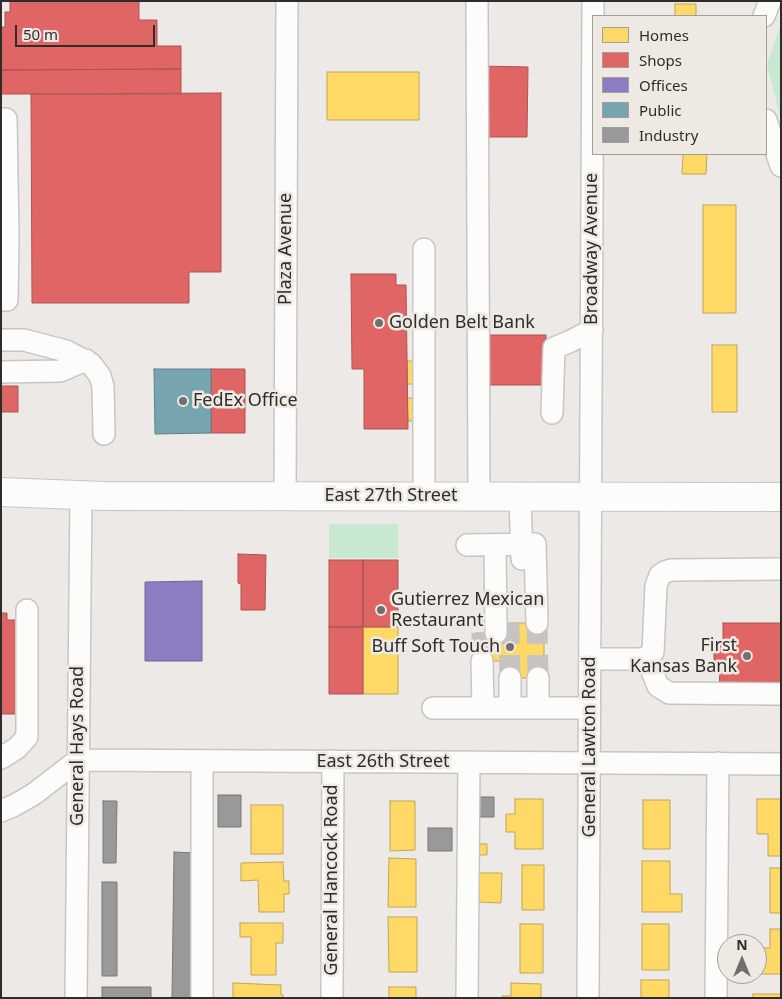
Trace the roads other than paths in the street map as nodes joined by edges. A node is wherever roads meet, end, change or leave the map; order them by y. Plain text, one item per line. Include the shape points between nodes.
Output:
1 (287, 1) edge
2 (477, 1) edge
3 (593, 1) edge
4 (770, 1) edge
5 (593, 15) edge
6 (764, 15) edge
7 (1, 119) edge
8 (767, 123) edge
9 (593, 155) edge
10 (781, 166) edge
11 (424, 249) dead end
12 (1, 300) edge
13 (592, 330) junction
14 (1, 340) edge
15 (1, 351) edge
16 (66, 351) junction
17 (86, 360) junction
18 (1, 361) edge
19 (1, 372) edge
20 (552, 413) dead end
21 (104, 434) dead end
22 (1, 492) edge
23 (81, 494) junction
24 (285, 496) junction
25 (424, 496) junction
26 (479, 497) junction
27 (520, 497) junction
28 (591, 497) junction
29 (781, 497) edge
30 (494, 545) junction
31 (781, 569) edge
32 (28, 610) dead end
33 (590, 659) junction
34 (640, 659) junction
35 (489, 661) tunnel mouth
36 (524, 678) tunnel mouth
37 (781, 694) edge
38 (433, 708) dead end
39 (511, 708) junction
40 (590, 708) junction
41 (1, 758) edge
42 (78, 760) junction
43 (202, 761) junction
44 (333, 761) junction
45 (469, 762) junction
46 (590, 762) junction
47 (718, 764) junction
48 (781, 764) edge
49 (1, 811) edge
50 (76, 998) edge
51 (202, 998) edge
52 (332, 998) edge
53 (467, 998) edge
54 (588, 998) edge
55 (716, 998) edge

1 - 24 street, Plaza Avenue
2 - 26 street
3 - 5 street, Broadway Avenue
4 - 6 street
7 - 12 street via 6,119 8,264 7,300
8 - 10 street
9 - 13 street, Broadway Avenue
11 - 25 street
13 - 20 street via 554,348
13 - 28 street, Broadway Avenue
14 - 16 street via 24,340
15 - 16 street
16 - 17 street
17 - 18 street
17 - 19 street via 60,371
17 - 21 street via 101,380
22 - 23 main road, East 27th Street
23 - 24 main road, East 27th Street
23 - 42 street, General Hays Road
24 - 25 main road, East 27th Street
25 - 26 main road, East 27th Street
26 - 27 main road, East 27th Street
27 - 28 main road, East 27th Street
27 - 30 street
28 - 29 main road, East 27th Street
28 - 33 street, General Lawton Road
30 - 30 street via 509,627
31 - 34 street via 671,570 660,575 656,586 653,652
32 - 41 street via 28,737
33 - 34 street
33 - 40 street, General Lawton Road
34 - 37 street via 649,664 658,686 670,694
35 - 39 street
36 - 39 street
38 - 39 street
39 - 40 street
40 - 46 street, General Lawton Road
42 - 43 street, East 26th Street
42 - 49 street via 34,794
42 - 50 street, General Hays Road
43 - 44 street, East 26th Street
43 - 51 street
44 - 45 street, East 26th Street
44 - 52 street, General Hancock Road
45 - 46 street, East 26th Street
45 - 53 street
46 - 47 street, East 26th Street
46 - 54 street, General Lawton Road
47 - 48 street, East 26th Street
47 - 55 street

